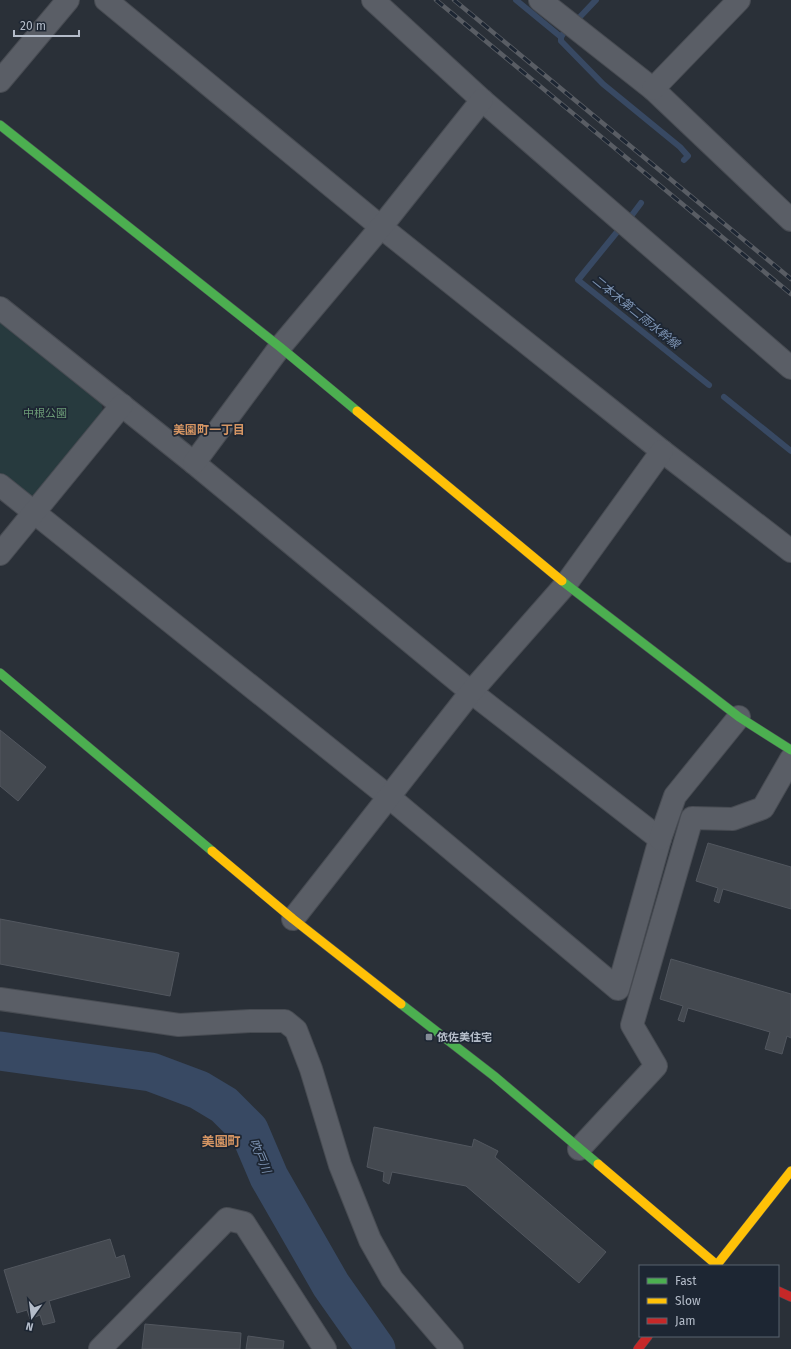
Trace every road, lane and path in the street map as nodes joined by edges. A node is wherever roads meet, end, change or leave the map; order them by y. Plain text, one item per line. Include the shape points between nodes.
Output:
1 (68, 0) edge
2 (106, 0) edge
3 (373, 0) edge
4 (540, 0) edge
5 (739, 0) edge
6 (0, 82) edge
7 (653, 89) junction
8 (482, 100) junction
9 (0, 125) edge
10 (791, 220) edge
11 (381, 227) junction
12 (0, 308) edge
13 (280, 347) junction
14 (791, 368) edge
15 (122, 405) junction
16 (662, 451) junction
17 (194, 463) junction
18 (0, 485) edge
19 (34, 513) junction
20 (791, 551) edge
21 (0, 554) edge
22 (566, 584) junction
23 (0, 673) edge
24 (471, 692) junction
25 (739, 717) junction
26 (791, 750) edge
27 (791, 759) edge
28 (389, 797) junction
29 (660, 839) junction
30 (293, 919) junction
31 (0, 999) edge
32 (579, 1149) junction
33 (791, 1171) edge
34 (716, 1265) edge
35 (718, 1265) edge
36 (779, 1291) edge
37 (791, 1297) edge
38 (647, 1337) edge
39 (100, 1349) edge
40 (325, 1349) edge
41 (452, 1349) edge
42 (638, 1349) edge

1 - 6 street
2 - 11 street
3 - 8 street
4 - 7 street
5 - 7 street
7 - 10 street
8 - 11 street
8 - 14 street
9 - 13 street
11 - 13 street
11 - 16 street
12 - 15 street
13 - 17 street
13 - 22 street
15 - 17 street
15 - 19 street
16 - 20 street
16 - 22 street
17 - 24 street
18 - 19 street
19 - 21 street
19 - 28 street
22 - 24 street
22 - 25 street
23 - 30 street
24 - 28 street
24 - 29 street
25 - 26 street
25 - 29 street via 675,796
27 - 32 street via 763,808 733,818 692,818 632,1025 656,1066
28 - 29 street via 618,990
28 - 30 street
30 - 32 street via 494,1076
31 - 41 street via 179,1025 285,1021 296,1030 311,1069 340,1165 370,1240 392,1278
32 - 34 street
33 - 35 street
36 - 37 street
38 - 42 street
39 - 40 street via 227,1219 244,1224

